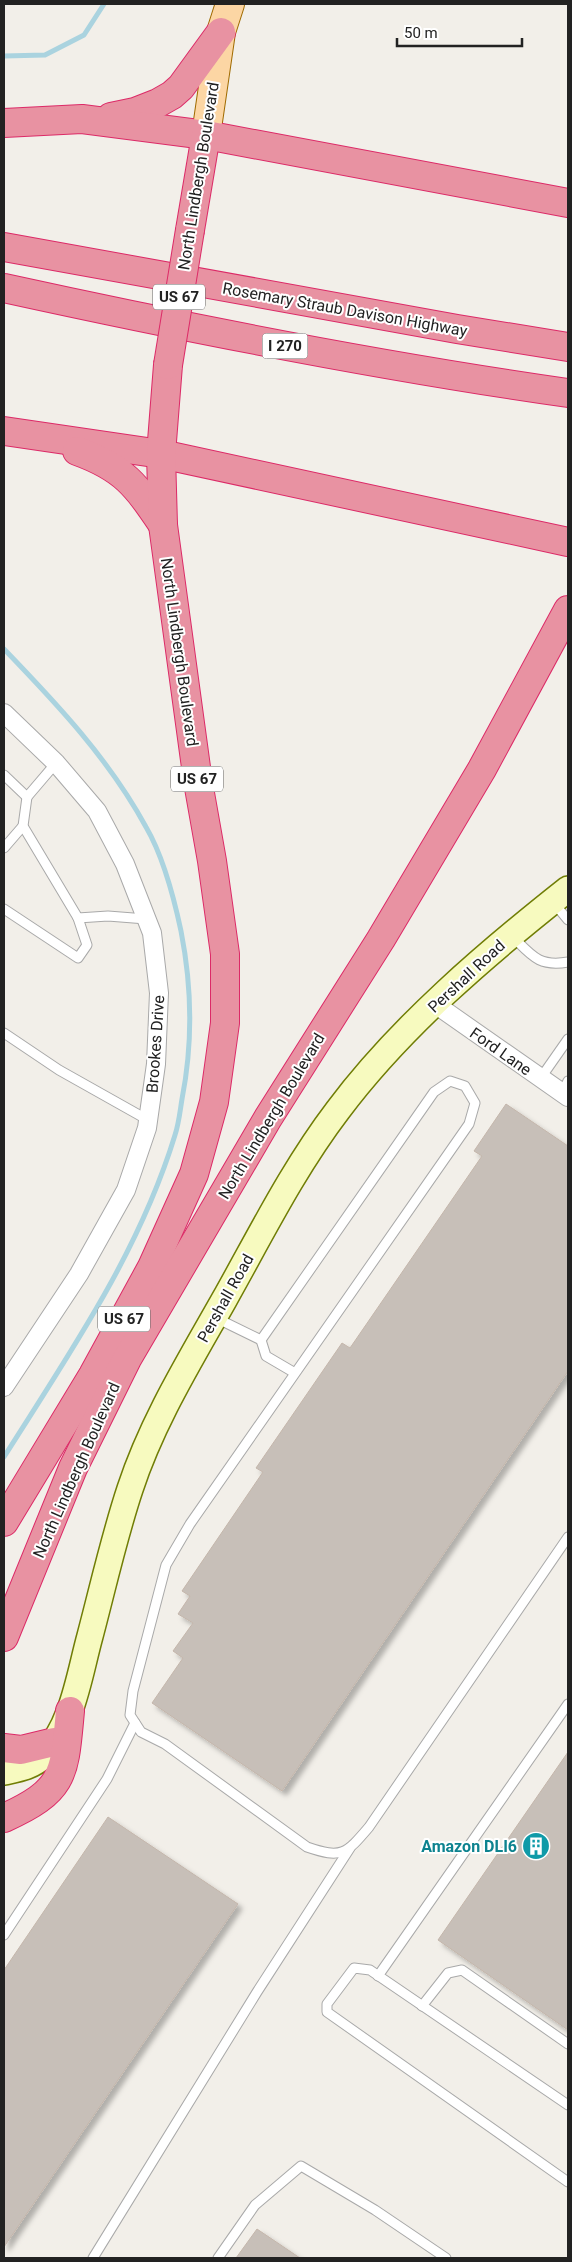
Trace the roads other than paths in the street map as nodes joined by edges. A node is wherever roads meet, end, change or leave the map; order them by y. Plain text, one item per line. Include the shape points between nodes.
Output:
1 (230, 4) edge
2 (221, 32) junction
3 (95, 121) junction
4 (4, 123) edge
5 (140, 126) junction
6 (206, 135) junction
7 (568, 203) edge
8 (4, 247) edge
9 (4, 288) edge
10 (568, 347) edge
11 (568, 393) edge
12 (16, 432) edge
13 (161, 454) junction
14 (163, 525) junction
15 (568, 542) edge
16 (568, 610) edge
17 (4, 713) edge
18 (56, 763) junction
19 (4, 775) edge
20 (27, 797) junction
21 (23, 826) junction
22 (4, 848) edge
23 (560, 895) edge
24 (4, 909) edge
25 (78, 918) junction
26 (146, 919) junction
27 (568, 920) edge
28 (511, 935) junction
29 (568, 962) edge
30 (435, 1004) junction
31 (4, 1033) edge
32 (566, 1045) edge
33 (540, 1079) junction
34 (566, 1090) edge
35 (148, 1120) junction
36 (214, 1318) junction
37 (261, 1340) junction
38 (295, 1373) junction
39 (4, 1387) edge
40 (4, 1522) edge
41 (568, 1538) edge
42 (4, 1637) edge
43 (568, 1704) edge
44 (70, 1711) junction
45 (135, 1723) junction
46 (54, 1742) junction
47 (4, 1748) edge
48 (4, 1772) edge
49 (4, 1818) edge
50 (350, 1848) junction
51 (4, 1935) edge
52 (378, 1976) junction
53 (422, 2006) junction
54 (568, 2044) edge
55 (568, 2106) edge
56 (568, 2182) edge
57 (93, 2258) edge
58 (218, 2258) edge
59 (446, 2258) edge

1 - 2 main road, North Lindbergh Boulevard / US 67
2 - 3 highway via 172,95 135,112
2 - 5 highway via 192,94 182,108 166,118
2 - 6 main road, North Lindbergh Boulevard / US 67
3 - 4 highway
3 - 5 highway
5 - 6 highway
6 - 7 highway
6 - 13 highway, North Lindbergh Boulevard / US 67, bridge via 168,365
8 - 10 highway, Rosemary Straub Davison Highway
9 - 11 highway, I 270 via 261,342
12 - 13 highway
12 - 14 highway via 98,458 118,470 141,493
13 - 14 highway, North Lindbergh Boulevard / US 67
13 - 15 highway
14 - 40 highway, North Lindbergh Boulevard / US 67 via 225,954 225,1023 214,1102 194,1174 152,1267 93,1375
16 - 42 highway, North Lindbergh Boulevard / US 67 via 482,769 381,939 268,1118 127,1360 73,1468
17 - 18 street, Brookes Drive
18 - 20 lane
18 - 26 street, Brookes Drive via 97,811 125,864
19 - 20 lane
20 - 21 lane
21 - 22 lane
21 - 25 lane
23 - 27 lane
23 - 28 street, Pershall Road
24 - 25 lane via 78,958 87,945
25 - 26 lane
26 - 35 street, Brookes Drive via 152,933 159,993 156,1064
28 - 29 lane via 536,960
28 - 30 street, Pershall Road
30 - 33 street, Ford Lane
30 - 36 street, Pershall Road via 363,1077 336,1112 278,1201
31 - 35 lane via 59,1070
32 - 33 lane
33 - 34 street, Ford Lane
35 - 39 street, Brookes Drive via 126,1190 79,1274
36 - 37 lane
36 - 44 street, Pershall Road via 165,1405 144,1450 115,1541
37 - 38 lane via 266,1356
37 - 38 lane via 434,1092 450,1081 465,1086 475,1103 469,1124
38 - 45 lane via 166,1564 133,1691 130,1715
41 - 50 lane via 369,1827
43 - 52 lane
44 - 46 street, Pershall Road
44 - 49 highway via 64,1765 55,1785 39,1800
45 - 50 lane via 141,1732 165,1744 307,1846 329,1854
45 - 51 lane via 107,1779
46 - 47 highway via 21,1750
46 - 48 street, Pershall Road via 42,1757 27,1767
50 - 57 lane
52 - 53 lane
52 - 56 lane via 370,1970 354,1968 326,2004 327,2012
53 - 54 lane via 448,1973 462,1970
53 - 55 lane
58 - 59 lane via 255,2205 301,2166

